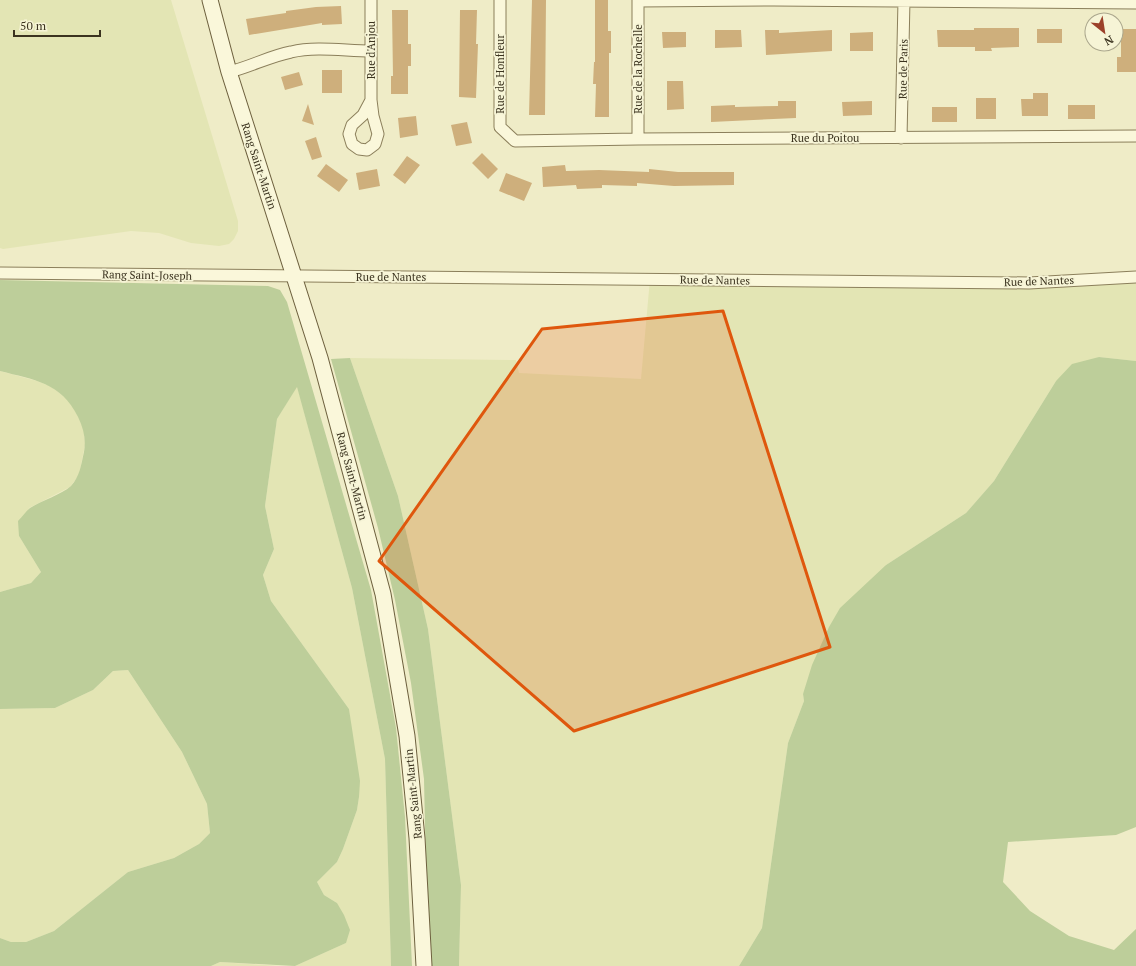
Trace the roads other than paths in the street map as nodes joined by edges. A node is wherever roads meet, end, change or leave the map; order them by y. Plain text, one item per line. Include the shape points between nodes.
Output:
1 (210, 0) edge
2 (371, 0) edge
3 (500, 0) edge
4 (774, 0) edge
5 (638, 1) edge
6 (904, 1) edge
7 (1023, 1) edge
8 (1136, 3) edge
9 (371, 51) junction
10 (229, 72) junction
11 (371, 100) dead end
12 (1136, 136) edge
13 (901, 138) junction
14 (638, 139) junction
15 (515, 141) joint
16 (0, 273) edge
17 (295, 276) junction
18 (1136, 277) edge
19 (424, 966) edge

1 - 10 street, Rang Saint-Martin
2 - 9 street, Rue d'Anjou
3 - 15 street, Rue de Honfleur via 500,127
4 - 5 street
4 - 6 street
5 - 14 street, Rue de la Rochelle
6 - 7 street
6 - 13 street, Rue de Paris
7 - 8 street
9 - 10 street via 291,52
9 - 11 street, Rue d'Anjou
10 - 17 street, Rang Saint-Martin
12 - 13 street, Rue du Poitou
13 - 14 street, Rue du Poitou
14 - 15 street, Rue du Poitou
16 - 17 street, Rang Saint-Joseph
17 - 18 street, Rue de Nantes via 1029,283
17 - 19 street, Rang Saint-Martin via 320,358 383,594 407,736 418,838

